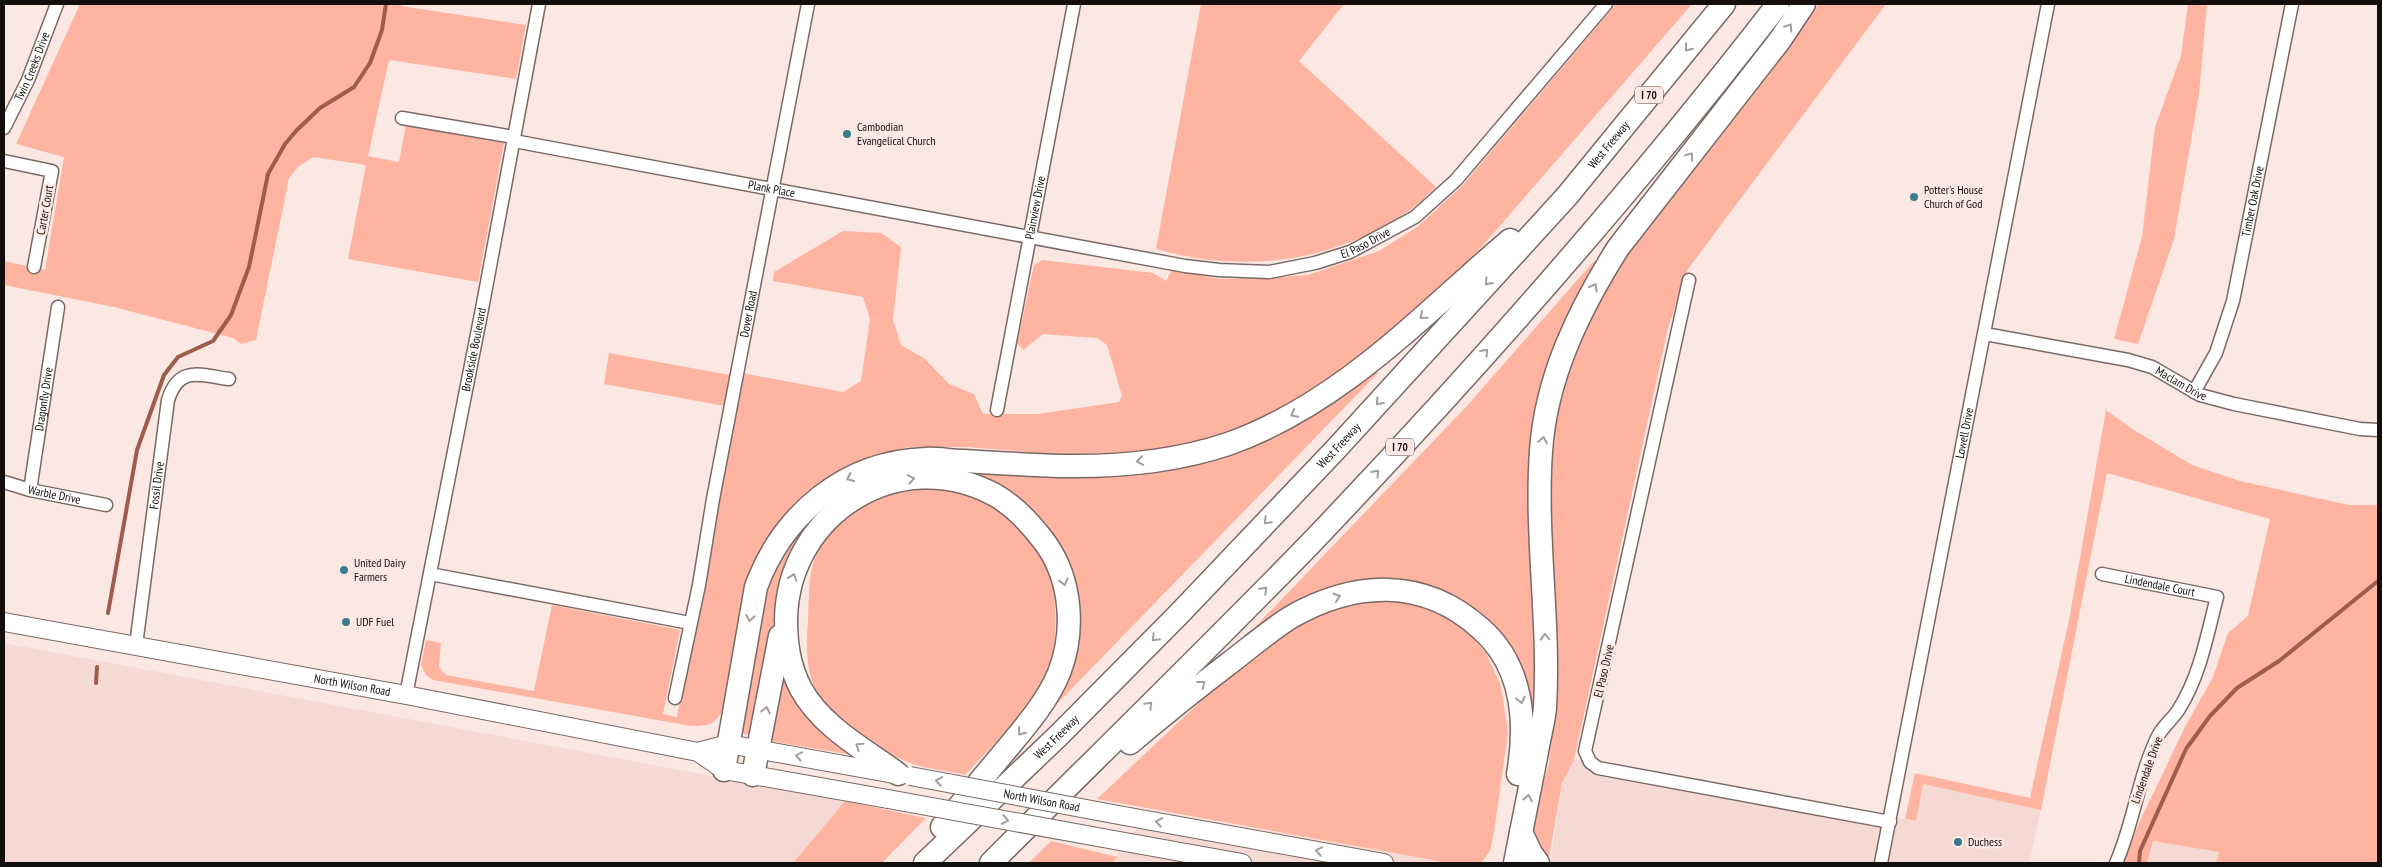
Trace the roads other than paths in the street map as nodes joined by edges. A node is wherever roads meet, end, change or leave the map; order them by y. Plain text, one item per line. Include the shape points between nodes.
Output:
1 (57, 4) edge
2 (539, 4) edge
3 (808, 4) edge
4 (1074, 4) edge
5 (1606, 4) edge
6 (1724, 4) edge
7 (1778, 4) edge
8 (1804, 4) edge
9 (2048, 4) edge
10 (2292, 4) edge
11 (402, 118) dead end
12 (4, 128) edge
13 (514, 139) junction
14 (4, 161) edge
15 (1579, 181) junction
16 (774, 188) junction
17 (1030, 237) junction
18 (34, 267) dead end
19 (1689, 280) dead end
20 (58, 307) dead end
21 (1985, 334) junction
22 (229, 379) dead end
23 (2194, 392) junction
24 (997, 410) dead end
25 (2378, 430) edge
26 (4, 482) edge
27 (30, 490) junction
28 (106, 504) dead end
29 (430, 574) junction
30 (2102, 574) dead end
31 (2217, 597) joint
32 (787, 601) junction
33 (4, 622) edge
34 (690, 623) junction
35 (136, 645) junction
36 (406, 695) junction
37 (674, 698) dead end
38 (728, 744) junction
39 (758, 749) junction
40 (698, 752) junction
41 (724, 770) junction
42 (753, 775) junction
43 (904, 775) junction
44 (1890, 822) junction
45 (1521, 832) junction
46 (912, 863) edge
47 (925, 863) edge
48 (991, 863) edge
49 (1242, 863) edge
50 (1384, 863) edge
51 (1500, 863) edge
52 (1516, 863) edge
53 (1538, 863) edge
54 (1881, 863) edge
55 (2116, 863) edge

1 - 12 street, Twin Creeks Drive via 28,80
2 - 13 street, Brookside Boulevard
3 - 16 street, Dover Road
4 - 17 street, Plainview Drive
5 - 17 street, El Paso Drive via 1456,180 1416,217 1350,252 1315,263 1255,272 1219,270
6 -> 15 highway, West Freeway / I 70
48 -> 7 highway, I 70 via 1373,477 1588,238
45 -> 8 highway via 1544,709 1546,659 1541,449 1560,363 1575,323 1618,248 1780,40
9 - 21 street, Lowell Drive
10 - 23 street, Timber Oak Drive via 2233,301 2216,353
11 - 13 street, Plank Place
13 - 16 street, Plank Place
13 - 29 street, Brookside Boulevard
14 - 18 street, Carter Court via 52,171
15 -> 38 highway via 1359,372 1316,402 1228,444 1162,458 1101,465 925,459 880,465 840,482 797,516 765,560 751,610
15 -> 47 highway, West Freeway / I 70 via 1336,449 1185,608
16 - 17 street, Plank Place
16 - 34 street, Dover Road
17 - 24 street, Plainview Drive
19 - 44 street, El Paso Drive via 1585,751 1590,762 1598,768
20 - 27 street, Dragonfly Drive
21 - 23 street, Maclam Drive via 2128,360 2152,368
21 - 44 street, Lowell Drive
22 - 35 street, Fossil Drive via 191,374 171,391
23 - 25 street, Maclam Drive via 2234,404
26 - 27 street, Warble Drive
27 - 28 street, Warble Drive
29 - 34 street
29 - 36 street, Brookside Boulevard
30 - 31 street, Lindendale Court
31 - 55 street, Lindendale Drive via 2200,666 2179,709 2158,735
39 -> 32 highway
43 -> 32 highway via 838,732 802,689 790,664 786,639
32 -> 46 highway via 798,560 825,520 844,504 868,491 917,477 964,483 996,496 1028,521 1062,572 1068,595 1069,622 1059,673 1025,727
33 - 35 main road, North Wilson Road
34 - 37 street, Dover Road
35 - 36 main road, North Wilson Road
36 - 40 main road, North Wilson Road
38 - 39 main road, North Wilson Road
38 - 40 main road, North Wilson Road
38 - 41 highway
39 - 42 highway
43 -> 39 main road, North Wilson Road
40 - 41 main road, North Wilson Road
41 - 42 main road, North Wilson Road
42 -> 49 main road, North Wilson Road, bridge
50 -> 43 main road, North Wilson Road, bridge
44 - 54 street, Lowell Drive
45 - 52 highway
45 - 53 highway
48 -> 51 highway via 1165,713 1290,618 1319,603 1354,591 1396,589 1446,604 1468,617 1486,632 1513,677 1522,707 1523,732

